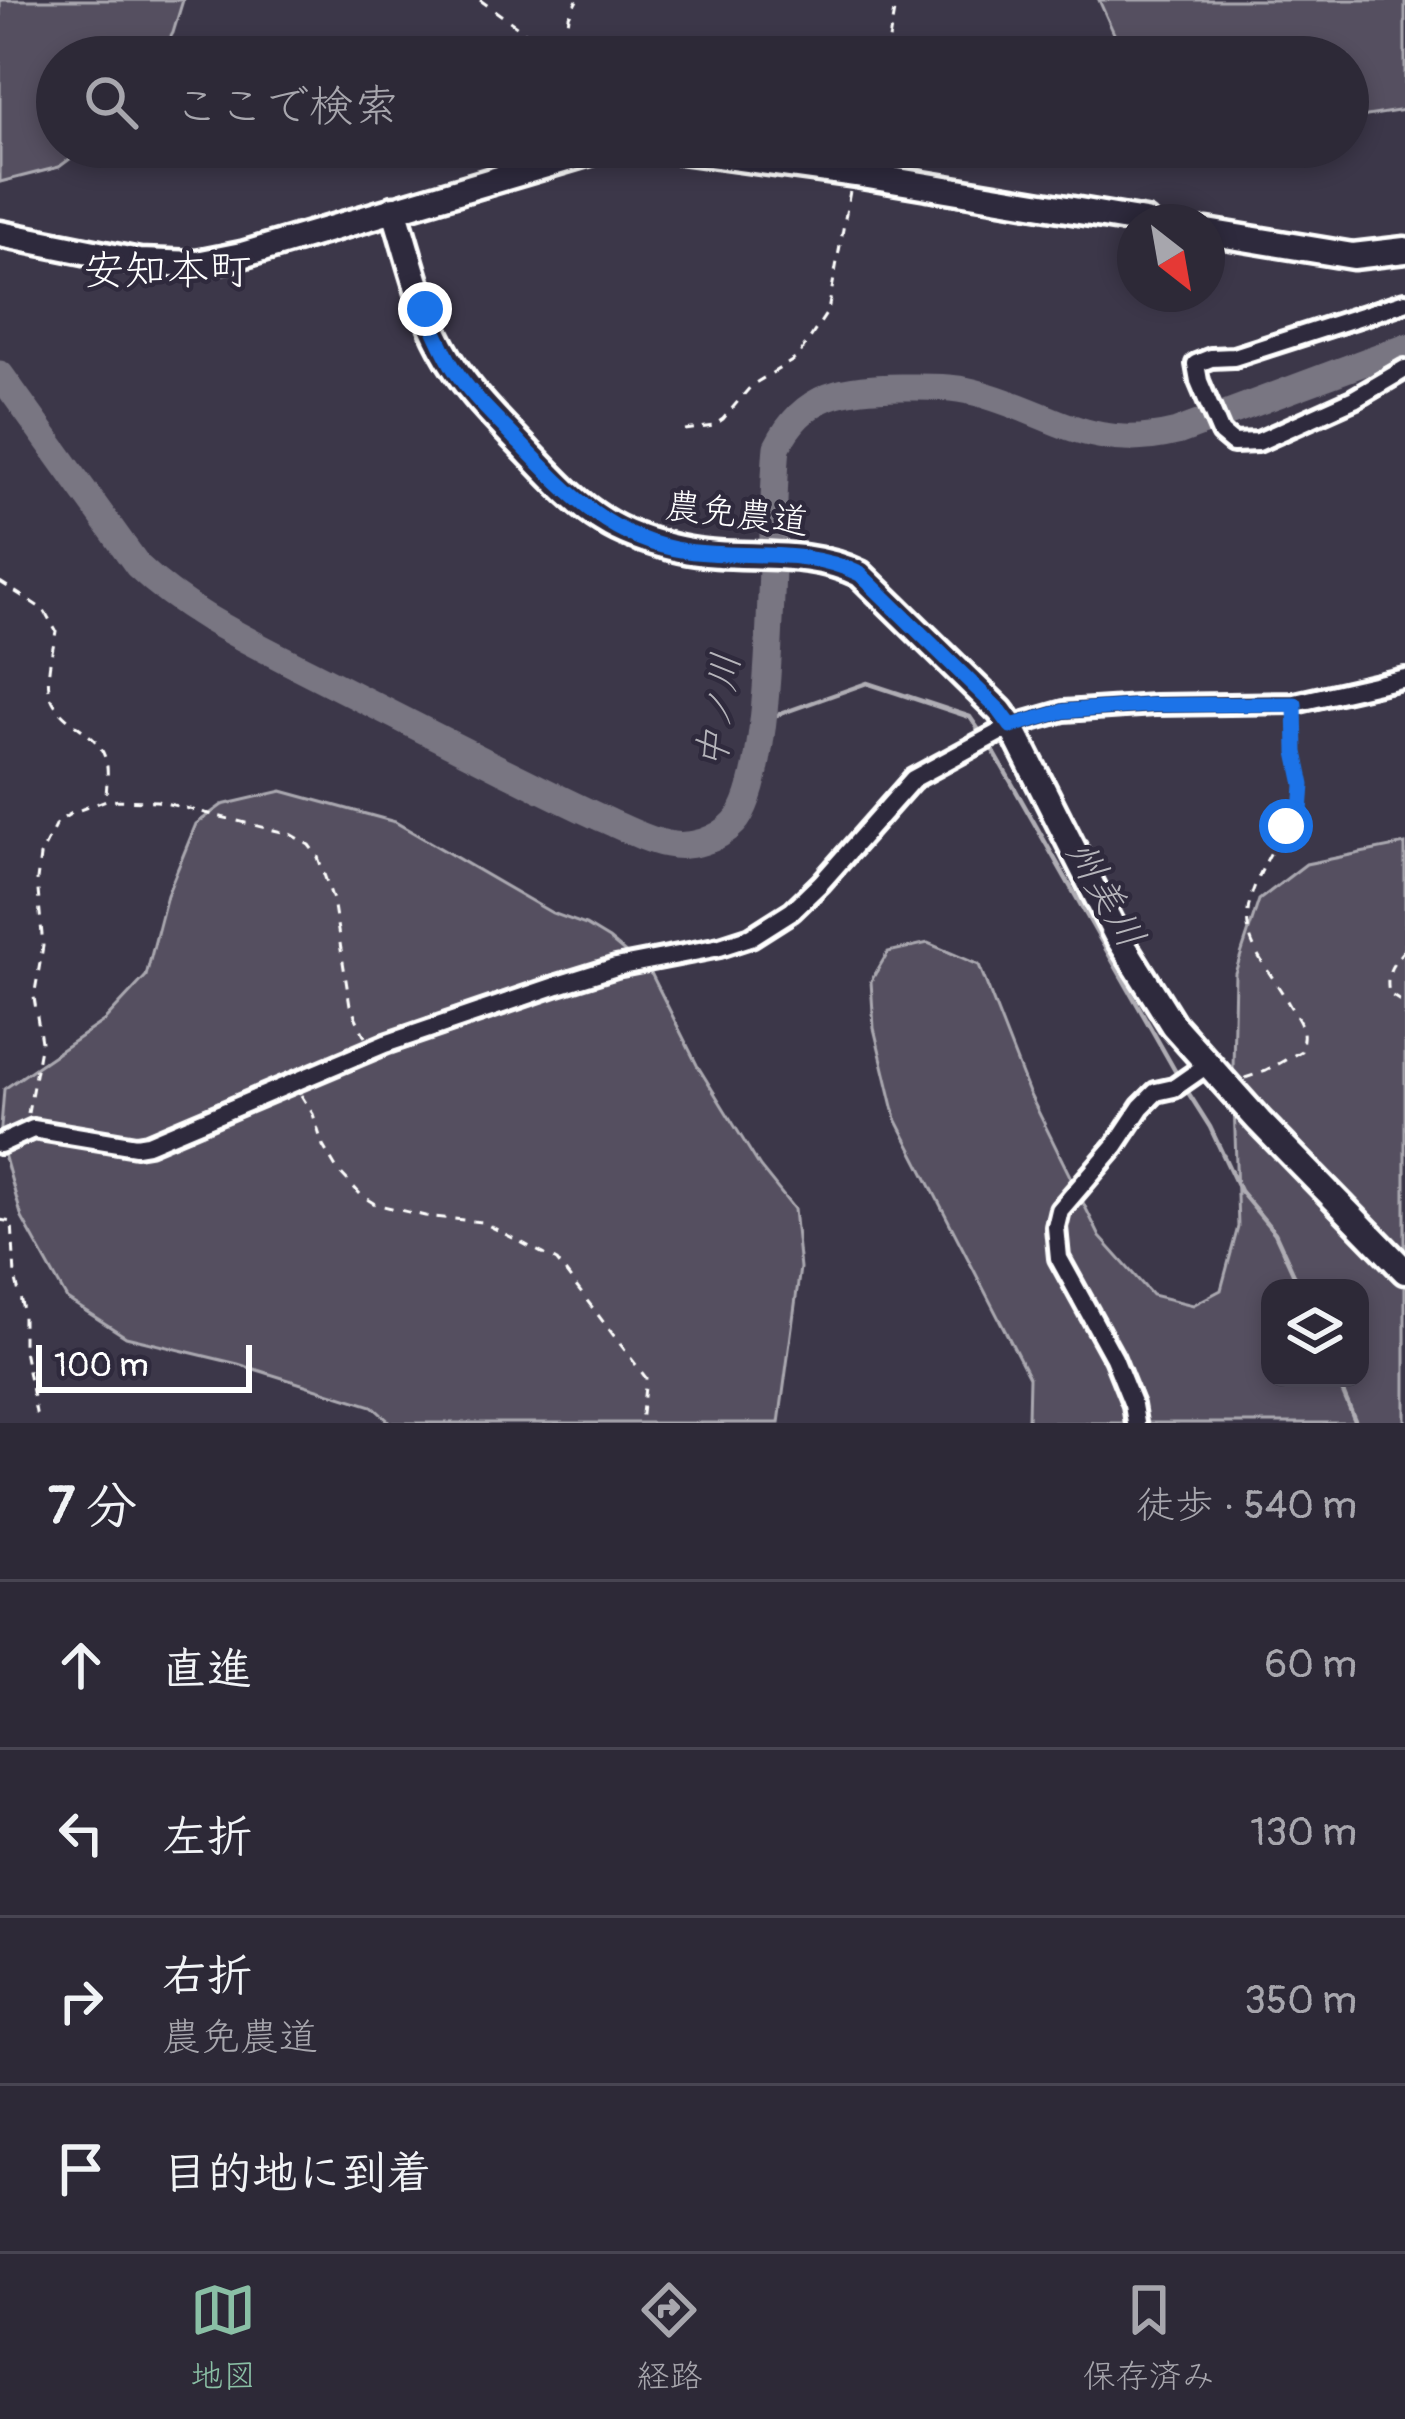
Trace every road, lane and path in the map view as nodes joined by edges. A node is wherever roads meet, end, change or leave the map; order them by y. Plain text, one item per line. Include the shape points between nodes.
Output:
1 (480, 0) edge
2 (577, 0) edge
3 (896, 0) edge
4 (532, 36) edge
5 (566, 36) edge
6 (890, 36) edge
7 (535, 168) edge
8 (812, 168) edge
9 (856, 174) junction
10 (394, 209) junction
11 (1117, 217) edge
12 (0, 234) edge
13 (1225, 235) edge
14 (1405, 250) edge
15 (1405, 302) edge
16 (1405, 369) edge
17 (685, 430) dead end
18 (0, 581) edge
19 (1405, 678) edge
20 (1295, 704) junction
21 (1003, 730) junction
22 (106, 800) junction
23 (1405, 949) edge
24 (1405, 1004) edge
25 (372, 1051) junction
26 (1199, 1079) junction
27 (295, 1082) junction
28 (25, 1132) junction
29 (0, 1144) edge
30 (0, 1220) edge
31 (1405, 1271) edge
32 (38, 1423) edge
33 (640, 1423) edge
34 (1136, 1423) edge

1 - 4 path
2 - 5 path
3 - 6 path
7 - 10 street
8 - 9 street
9 - 11 street
9 - 17 path via 828,311 804,348 713,426
10 - 12 street via 197,264 139,262
10 - 21 street, 農免農道 via 425,309 455,370 566,492 628,534 686,551 794,556 860,574 1000,711
13 - 14 street via 1353,256
15 - 16 street via 1196,364 1222,433 1233,442 1258,442
18 - 22 path via 44,610 56,631 50,694 100,747
19 - 20 street
20 - 21 street via 1064,711
20 - 26 path via 1301,812 1274,844 1246,927 1304,1030 1301,1051 1266,1071
21 - 25 street via 914,779 821,884 751,937 558,985
21 - 26 street, 農免農道
22 - 25 path via 157,801 309,845 333,900 350,1005
22 - 28 path via 57,822 40,856 43,946 34,997 41,1042
23 - 24 path via 1387,979 1389,994
25 - 27 street
26 - 31 street, 農免農道
26 - 34 street via 1156,1092 1060,1210 1056,1226 1059,1258 1114,1358
27 - 28 street via 148,1144
27 - 33 path via 323,1146 362,1196 425,1216 482,1222 556,1261 646,1378
28 - 29 street
30 - 32 path via 12,1222

